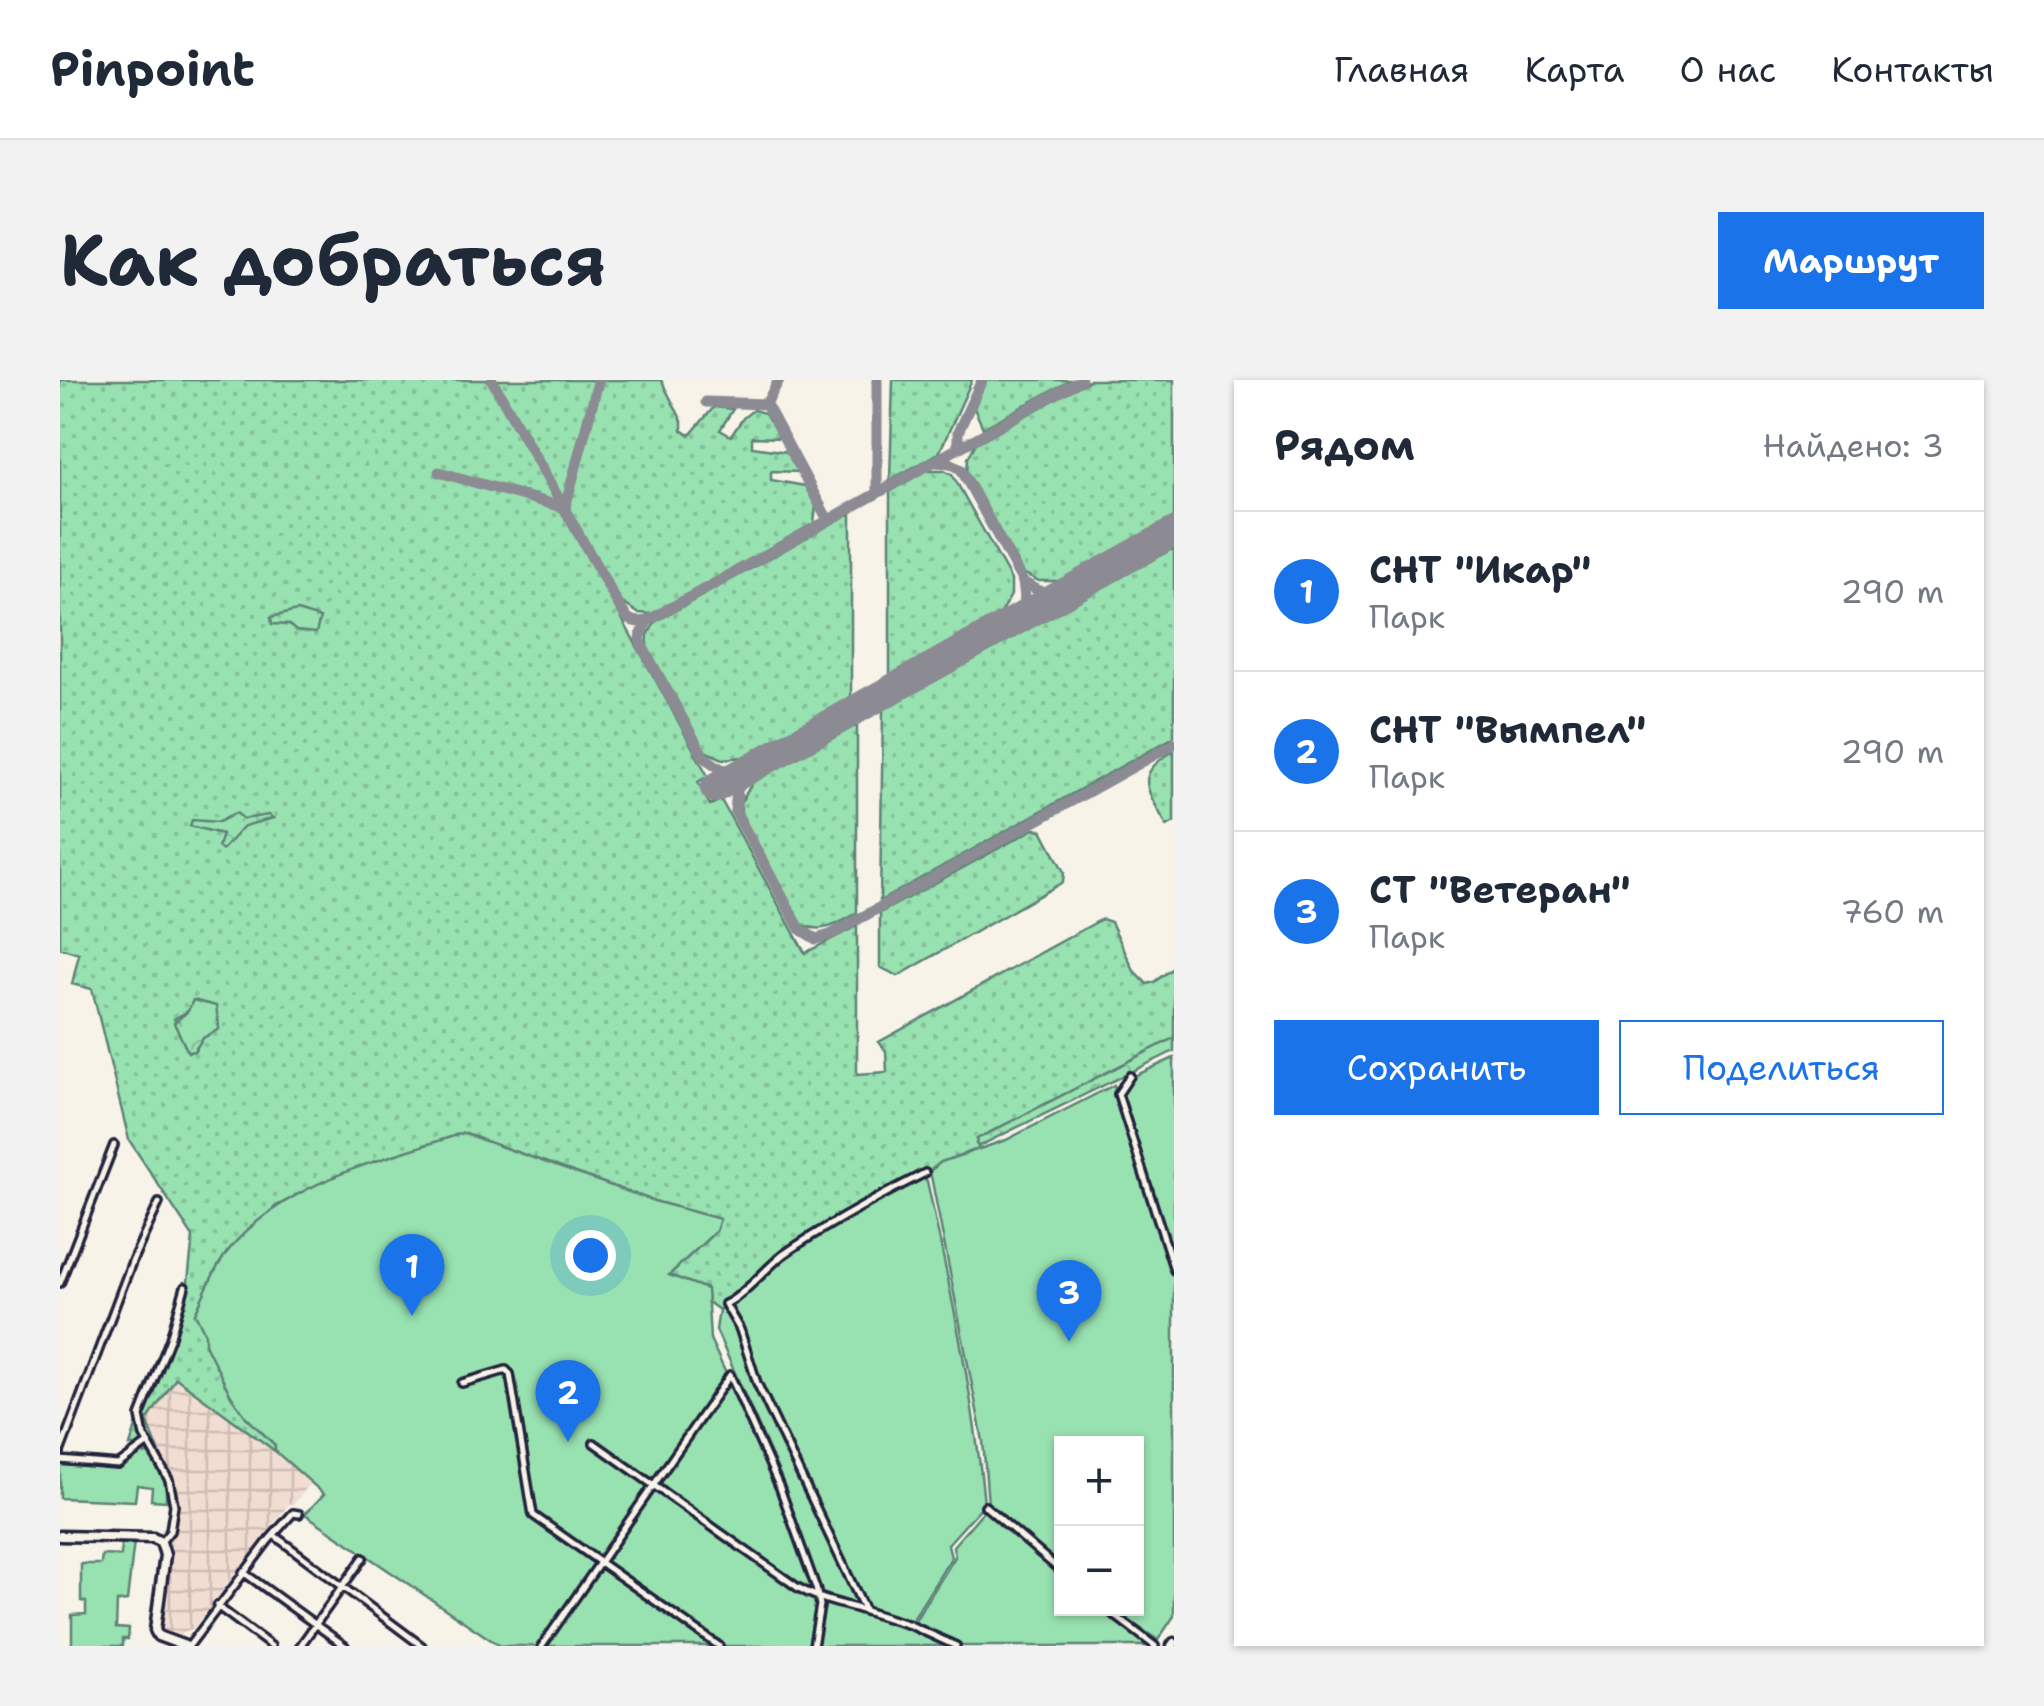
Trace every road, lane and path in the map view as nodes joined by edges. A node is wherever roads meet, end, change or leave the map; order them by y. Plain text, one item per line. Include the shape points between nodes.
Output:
1 (1130, 1076) dead end
2 (114, 1145) dead end
3 (925, 1173) dead end
4 (159, 1203) dead end
5 (1174, 1270) edge
6 (60, 1283) edge
7 (185, 1287) dead end
8 (462, 1383) dead end
9 (594, 1443) dead end
10 (147, 1444) junction
11 (60, 1452) edge
12 (60, 1460) edge
13 (653, 1485) junction
14 (985, 1506) dead end
15 (299, 1514) dead end
16 (60, 1536) edge
17 (275, 1536) junction
18 (157, 1540) junction
19 (363, 1558) dead end
20 (600, 1562) junction
21 (1054, 1565) edge
22 (243, 1572) junction
23 (343, 1587) junction
24 (819, 1600) junction
25 (217, 1606) junction
26 (865, 1611) junction
27 (1116, 1616) edge
28 (316, 1625) junction
29 (156, 1634) junction
30 (151, 1644) edge
31 (187, 1646) edge
32 (271, 1646) edge
33 (300, 1646) edge
34 (345, 1646) edge
35 (422, 1646) edge
36 (542, 1646) edge
37 (719, 1646) edge
38 (813, 1646) edge
39 (956, 1646) edge
40 (1156, 1646) edge

1 - 5 street via 1118,1094
2 - 6 street
3 - 26 street via 846,1212 725,1304
4 - 11 street
7 - 10 street via 142,1405
8 - 20 street via 510,1374 533,1514
9 - 13 street
10 - 12 street via 118,1465
10 - 18 street via 169,1480 174,1505 170,1531
13 - 20 street
13 - 24 street
13 - 24 street via 730,1376 780,1488
14 - 21 street
15 - 17 street
16 - 18 street
17 - 22 street
17 - 23 street
18 - 29 street via 165,1555
19 - 23 street
20 - 36 street
20 - 37 street
22 - 25 street
22 - 28 street
23 - 28 street
23 - 35 street
24 - 26 street
24 - 38 street
25 - 31 street
25 - 32 street
26 - 39 street
27 - 40 street
28 - 33 street
28 - 34 street
29 - 30 street
29 - 31 street

